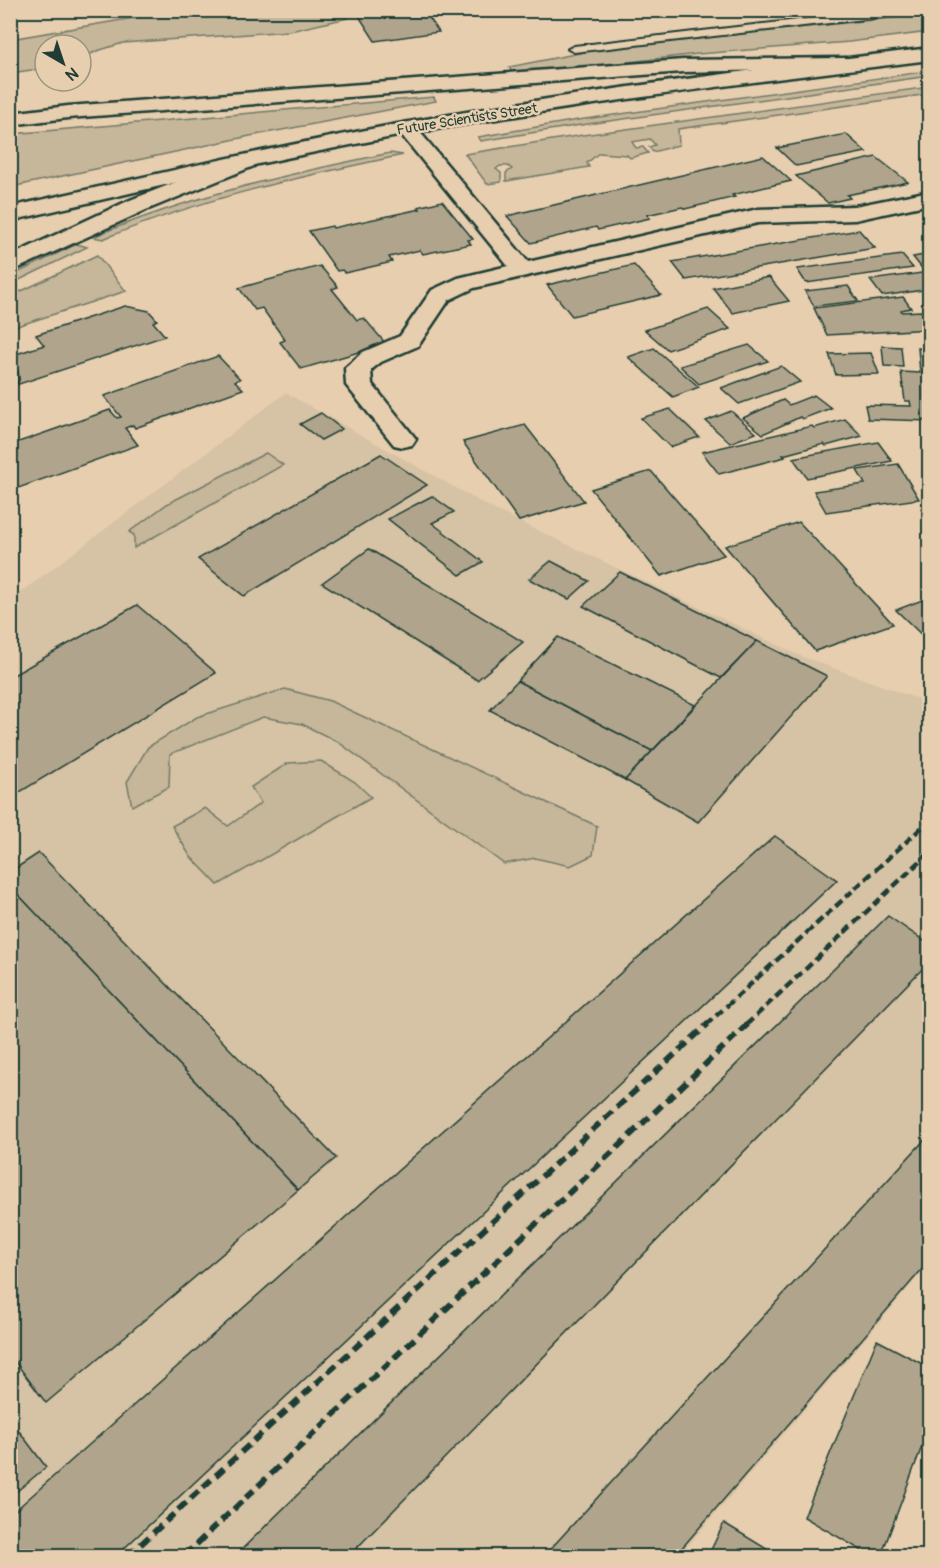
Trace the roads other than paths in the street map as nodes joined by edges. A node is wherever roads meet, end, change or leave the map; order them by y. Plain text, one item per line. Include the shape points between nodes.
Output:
1 (917, 10) edge
2 (574, 50) dead end
3 (930, 54) edge
4 (845, 64) junction
5 (10, 119) edge
6 (407, 129) junction
7 (246, 161) junction
8 (930, 197) edge
9 (10, 214) edge
10 (10, 265) edge
11 (523, 270) junction
12 (404, 439) dead end

1 - 2 lane
3 - 4 main road, Future Scientists Street
4 - 5 main road via 683,66
4 - 6 main road, Future Scientists Street via 602,97
6 - 7 main road, Future Scientists Street
6 - 11 main road
7 - 9 main road, Future Scientists Street
7 - 10 main road via 138,205
8 - 11 main road via 855,213 758,216
11 - 12 main road via 466,283 440,295 409,341 372,357 358,368 359,385

